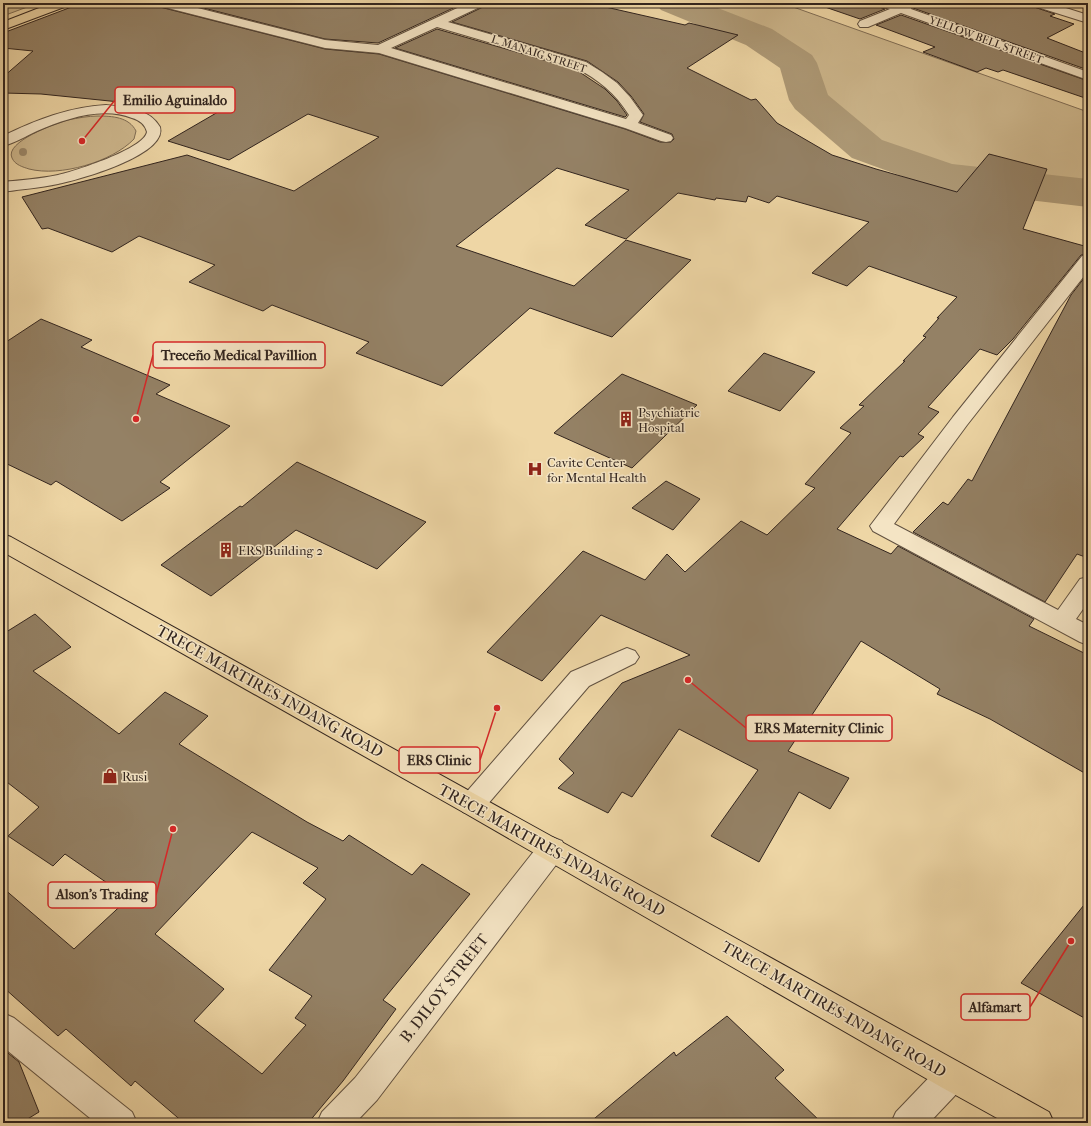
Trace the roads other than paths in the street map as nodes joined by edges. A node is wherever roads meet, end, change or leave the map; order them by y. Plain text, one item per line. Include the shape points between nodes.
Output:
1 (63, 3) edge
2 (164, 3) edge
3 (221, 3) edge
4 (478, 3) edge
5 (883, 3) edge
6 (917, 3) edge
7 (1038, 3) edge
8 (901, 9) junction
9 (200, 12) junction
10 (1088, 19) edge
11 (438, 23) junction
12 (864, 24) dead end
13 (3, 26) edge
14 (380, 49) junction
15 (1088, 76) edge
16 (630, 125) junction
17 (666, 138) dead end
18 (3, 142) edge
19 (3, 178) edge
20 (47, 181) junction
21 (3, 187) edge
22 (1088, 260) edge
23 (3, 542) edge
24 (1088, 585) edge
25 (1062, 622) junction
26 (1088, 636) edge
27 (627, 657) dead end
28 (472, 804) junction
29 (552, 849) junction
30 (3, 1028) edge
31 (952, 1076) junction
32 (121, 1123) edge
33 (333, 1123) edge
34 (907, 1123) edge
35 (1038, 1123) edge

1 - 13 main road
2 - 9 street
3 - 9 street
4 - 11 street
5 - 8 street, YELLOW BELL STREET
6 - 8 street
7 - 10 street
8 - 12 street
8 - 15 street, YELLOW BELL STREET
9 - 14 street via 325,44
11 - 14 street
11 - 16 street, L. MANAIG STREET via 581,65 613,87 631,107 636,115
14 - 16 street
16 - 17 street
18 - 20 street via 77,112 117,110 138,115 151,123 153,136 137,150 76,174
19 - 20 street via 28,182
20 - 21 street
22 - 25 street via 960,421 881,526
23 - 28 main road, TRECE MARTIRES-INDANG ROAD
24 - 25 street
25 - 26 street
27 - 28 street via 580,679
28 - 29 main road, TRECE MARTIRES-INDANG ROAD
29 - 31 main road, TRECE MARTIRES-INDANG ROAD
29 - 33 street, B. DILOY STREET via 366,1089
30 - 32 street
31 - 34 street
31 - 35 main road, TRECE MARTIRES-INDANG ROAD

